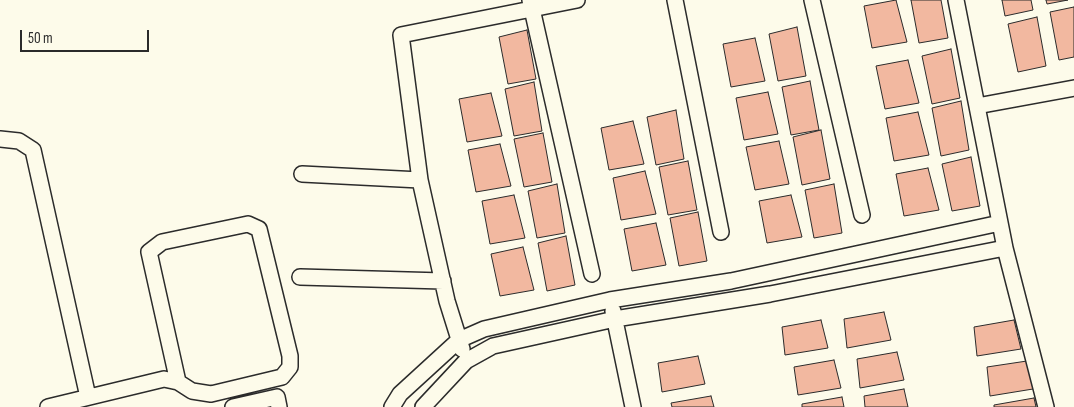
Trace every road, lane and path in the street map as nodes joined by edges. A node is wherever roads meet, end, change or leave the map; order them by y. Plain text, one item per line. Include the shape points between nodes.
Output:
1 (577, 0) edge
2 (674, 0) edge
3 (812, 0) edge
4 (956, 0) edge
5 (531, 4) edge
6 (1074, 88) edge
7 (977, 106) junction
8 (0, 139) edge
9 (302, 174) dead end
10 (420, 180) junction
11 (862, 215) dead end
12 (1000, 223) junction
13 (721, 232) dead end
14 (1005, 248) junction
15 (592, 274) dead end
16 (300, 277) dead end
17 (443, 281) junction
18 (610, 300) junction
19 (615, 319) junction
20 (459, 340) junction
21 (466, 361) junction
22 (178, 382) junction
23 (88, 397) junction
24 (48, 407) edge
25 (233, 407) edge
26 (279, 407) edge
27 (392, 407) edge
28 (423, 407) edge
29 (633, 407) edge
30 (1046, 407) edge

1 - 5 street
2 - 13 street
3 - 11 street
4 - 7 street
5 - 10 street via 401,35
5 - 15 street
6 - 7 street
7 - 12 street
8 - 23 street via 19,141 34,150
9 - 10 street
10 - 17 street
12 - 14 street
12 - 18 street via 731,281
14 - 19 street via 770,294
14 - 30 street
16 - 17 street
17 - 20 street
18 - 19 street
18 - 20 street via 484,329
19 - 21 street via 494,346
19 - 29 street
20 - 21 street
20 - 27 street via 400,394
21 - 28 street
22 - 22 street via 192,391 211,394 282,377 290,368 290,356 260,229 248,224 200,234 162,242 150,252
22 - 23 street via 164,379
23 - 24 street
25 - 26 street via 277,397

